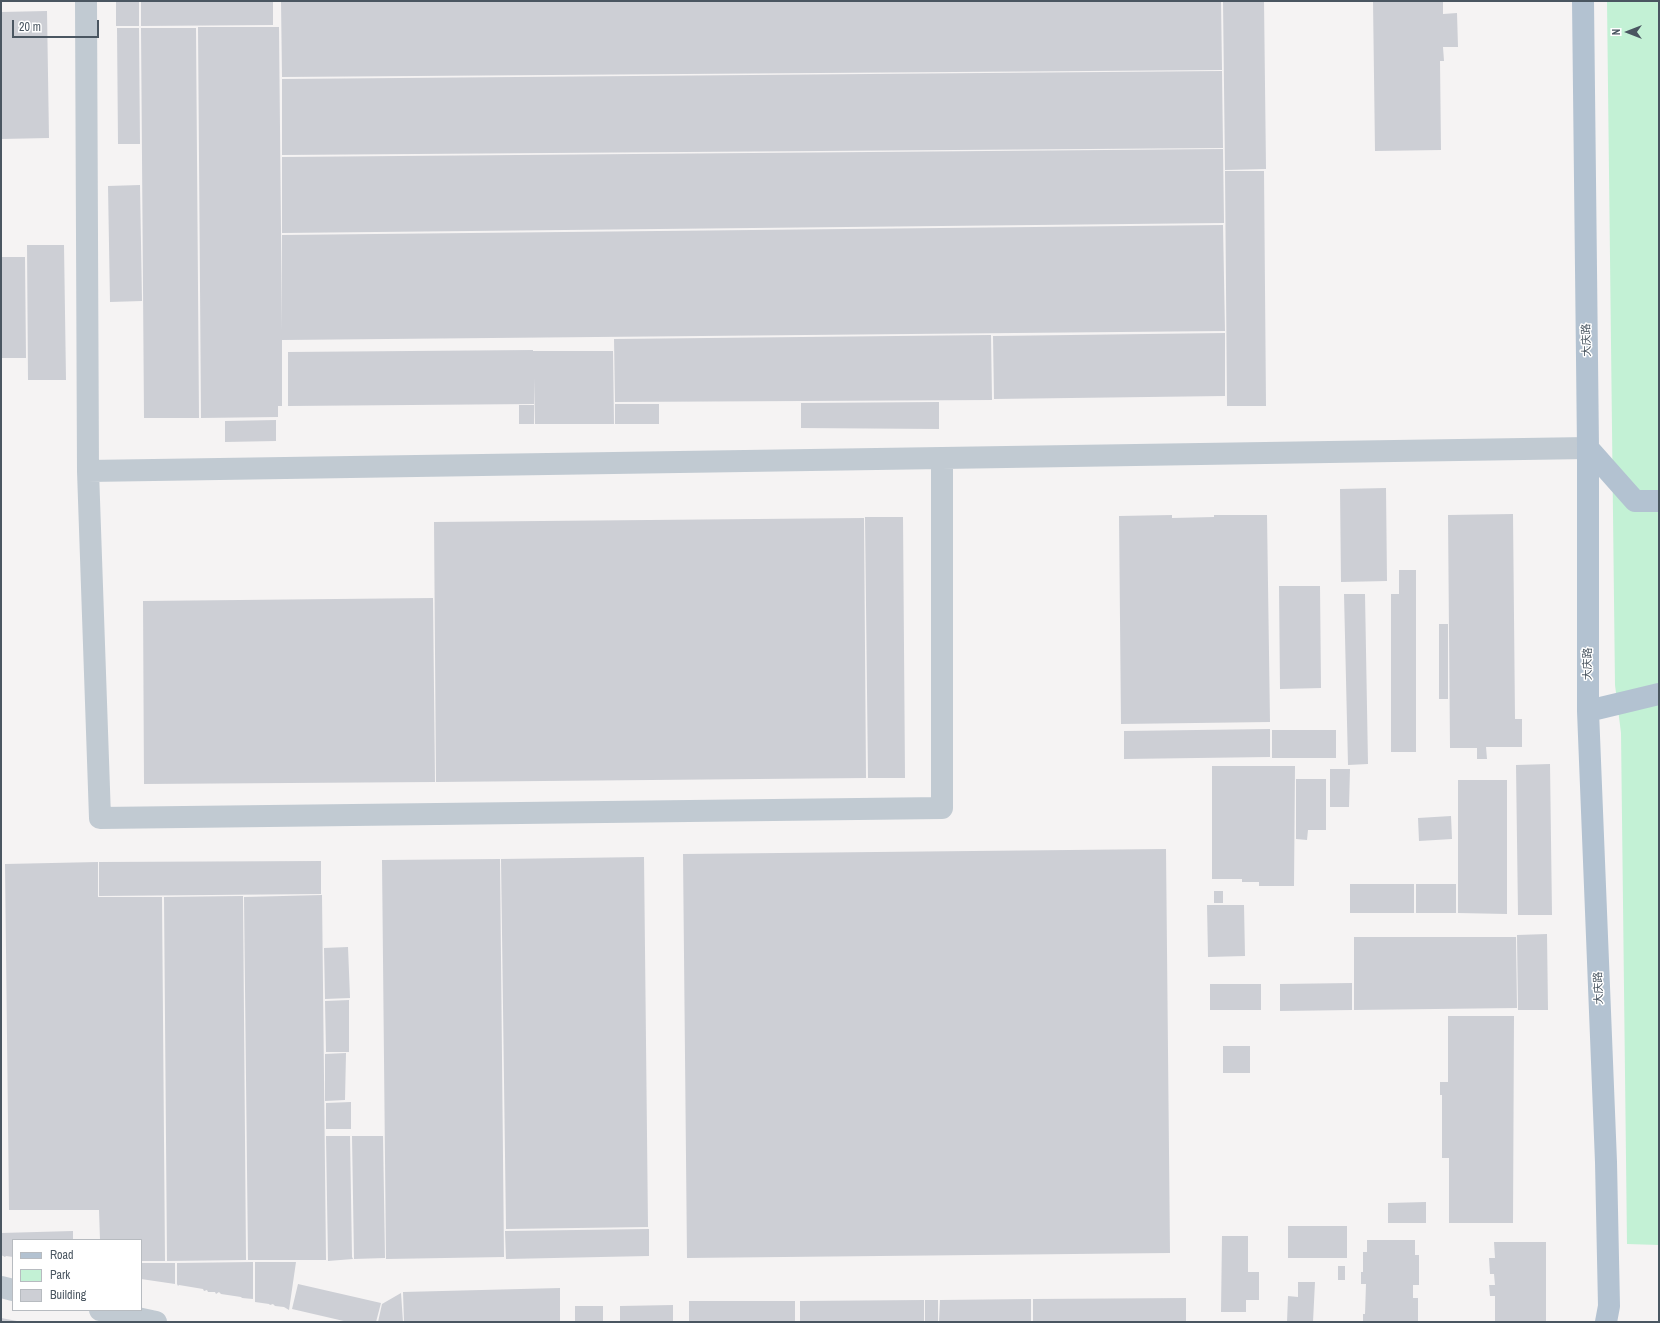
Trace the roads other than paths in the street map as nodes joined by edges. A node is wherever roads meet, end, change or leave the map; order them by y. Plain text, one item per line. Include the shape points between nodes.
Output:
1 (86, 1) edge
2 (1583, 1) edge
3 (1588, 448) junction
4 (942, 458) junction
5 (88, 471) junction
6 (1659, 501) edge
7 (1659, 694) edge
8 (1588, 711) junction
9 (1, 1287) edge
10 (12, 1290) edge
11 (105, 1311) edge
12 (1612, 1317) edge
13 (156, 1322) edge

1 - 5 street
2 - 3 main road, 大庆路
3 - 4 street
3 - 6 main road via 1635,501
3 - 8 main road, 大庆路
4 - 5 street
4 - 5 street via 942,808 100,818
7 - 8 main road
8 - 12 main road, 大庆路
9 - 10 street
11 - 13 street

